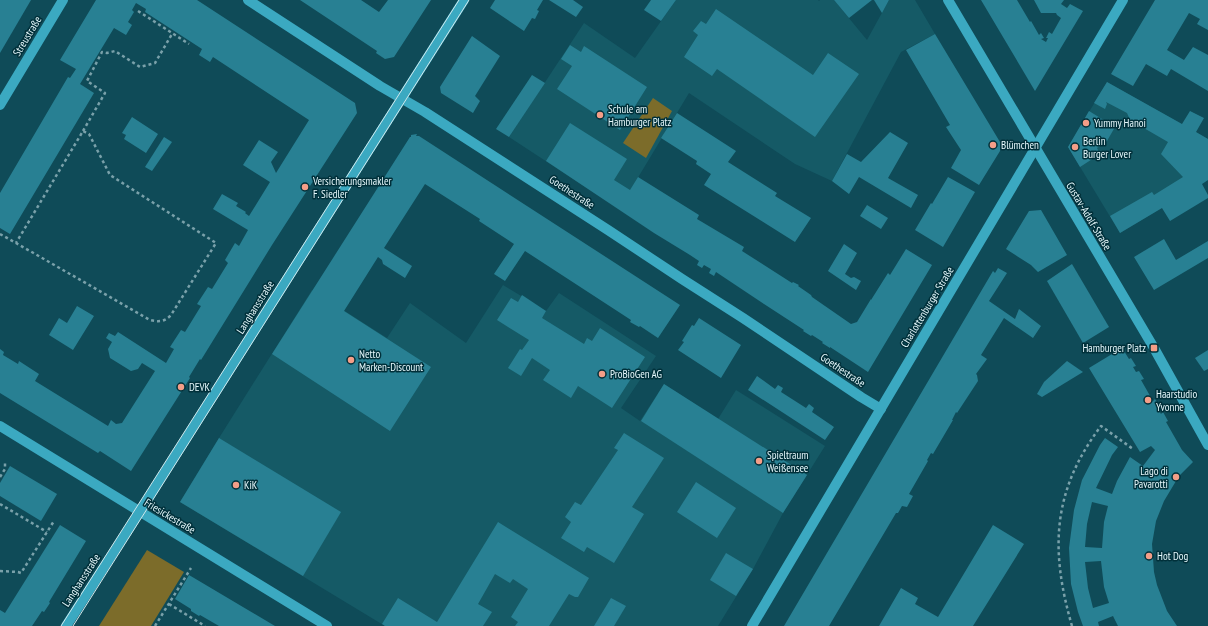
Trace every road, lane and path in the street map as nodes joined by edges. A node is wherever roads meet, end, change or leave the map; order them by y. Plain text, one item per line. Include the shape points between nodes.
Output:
1 (63, 0) edge
2 (248, 0) edge
3 (464, 0) edge
4 (948, 0) edge
5 (1122, 0) edge
6 (138, 11) dead end
7 (172, 34) junction
8 (189, 44) dead end
9 (401, 98) junction
10 (0, 105) edge
11 (83, 131) junction
12 (1035, 148) junction
13 (0, 235) edge
14 (16, 243) junction
15 (881, 409) junction
16 (0, 426) edge
17 (1208, 445) edge
18 (1133, 449) dead end
19 (5, 461) dead end
20 (0, 478) edge
21 (0, 504) edge
22 (140, 511) junction
23 (54, 521) dead end
24 (47, 532) junction
25 (191, 568) dead end
26 (0, 571) edge
27 (169, 604) junction
28 (66, 626) edge
29 (155, 626) edge
30 (205, 626) edge
31 (327, 626) edge
32 (752, 626) edge
33 (1072, 626) edge

1 - 10 street, Streustraße
2 - 9 street, Goethestraße
3 - 9 street, Langhansstraße
4 - 12 street, Gustav-Adolf-Straße
5 - 12 street, Charlottenburger Straße
6 - 7 path
7 - 8 path
7 - 11 path via 155,64 140,68 115,51 102,52 85,80 105,93
9 - 15 street, Goethestraße
9 - 22 street, Langhansstraße
11 - 14 path
11 - 14 path via 89,134 110,176 216,243 171,315 159,322 150,320
12 - 15 street, Charlottenburger Straße
12 - 17 street, Gustav-Adolf-Straße via 1154,348
13 - 14 path
15 - 32 street, Charlottenburger Straße
16 - 22 street, Friesickestraße
18 - 33 path via 1101,426 1081,456 1072,476 1063,503 1058,531 1061,579
19 - 20 path via 5,469
21 - 24 path
22 - 28 street, Langhansstraße
22 - 31 street, Friesickestraße
23 - 24 path
24 - 26 path via 22,573
25 - 27 path
27 - 29 path
27 - 30 path

